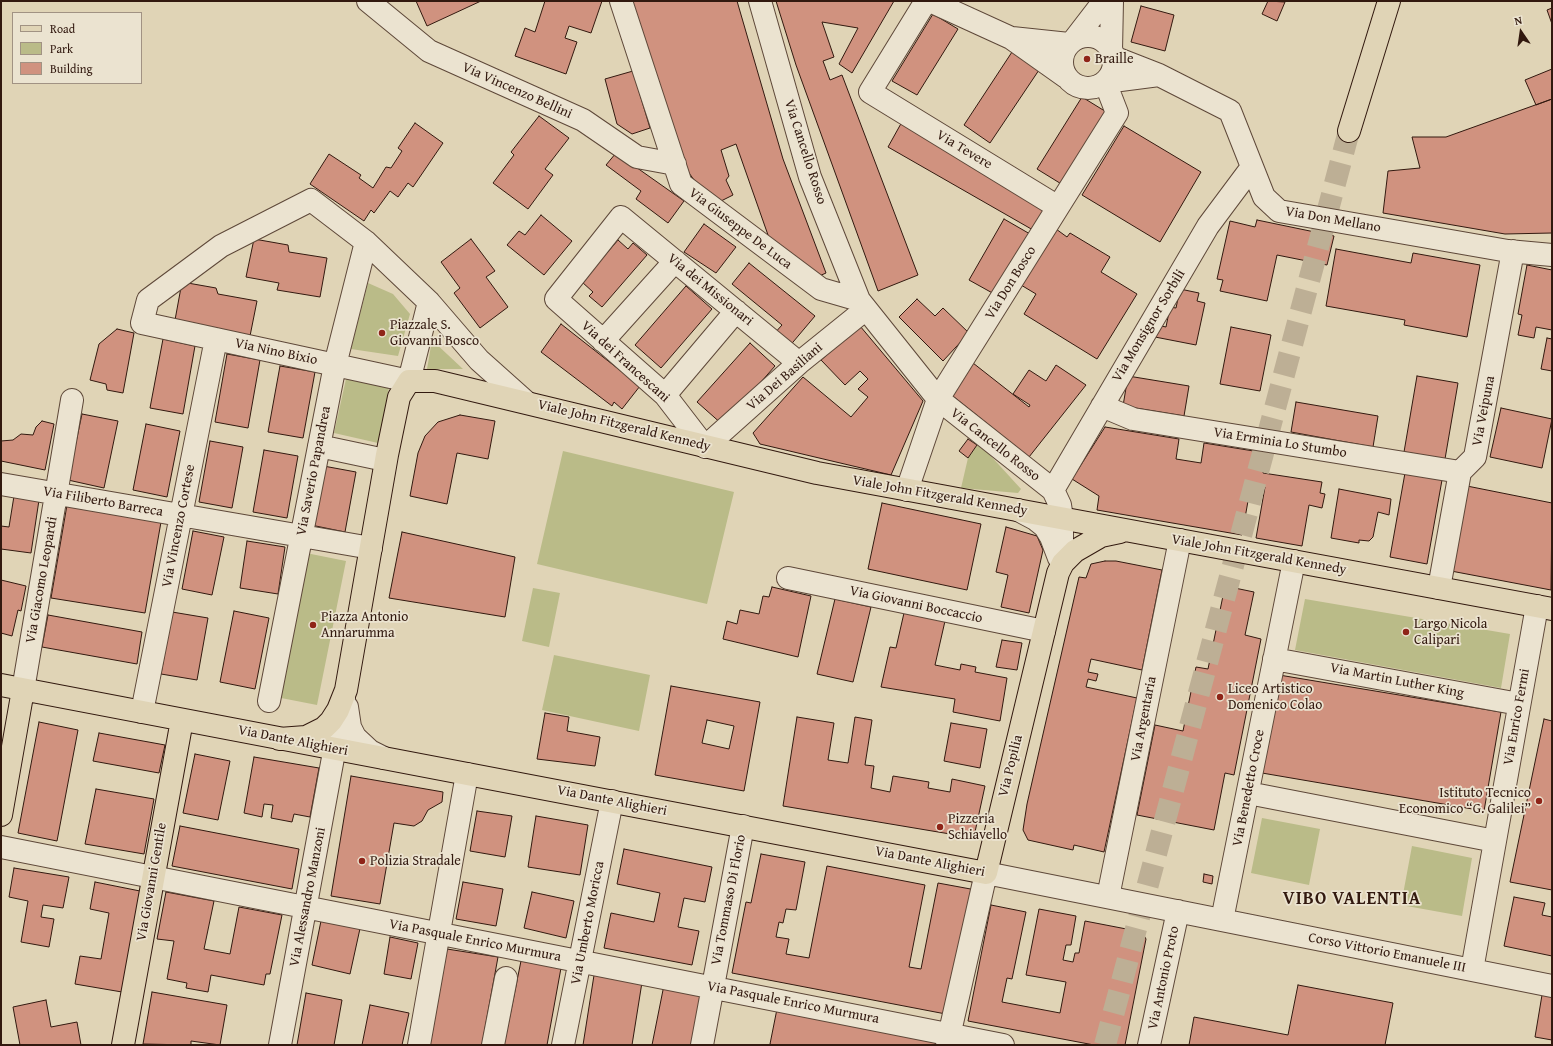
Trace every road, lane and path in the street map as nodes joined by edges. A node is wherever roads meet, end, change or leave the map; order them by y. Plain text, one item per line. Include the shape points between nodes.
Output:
1 (368, 1) edge
2 (621, 1) edge
3 (760, 1) edge
4 (926, 1) edge
5 (930, 1) edge
6 (1104, 1) edge
7 (1112, 1) edge
8 (1389, 1) edge
9 (1011, 38) junction
10 (1072, 42) junction
11 (1112, 54) junction
12 (1160, 75) junction
13 (1066, 77) junction
14 (1105, 82) junction
15 (1349, 131) tunnel mouth
16 (675, 164) junction
17 (1252, 167) junction
18 (1058, 207) junction
19 (366, 242) junction
20 (1513, 251) junction
21 (1552, 255) edge
22 (676, 261) junction
23 (556, 299) joint
24 (429, 302) junction
25 (863, 304) junction
26 (736, 311) junction
27 (216, 339) junction
28 (603, 341) junction
29 (799, 363) junction
30 (335, 365) junction
31 (409, 381) junction
32 (665, 395) junction
33 (938, 399) junction
34 (72, 400) dead end
35 (526, 402) junction
36 (1102, 406) junction
37 (319, 446) junction
38 (705, 447) junction
39 (386, 457) junction
40 (1460, 472) junction
41 (1, 484) edge
42 (907, 490) junction
43 (1053, 490) junction
44 (56, 494) junction
45 (1018, 510) junction
46 (182, 515) junction
47 (1062, 518) junction
48 (1130, 531) junction
49 (302, 536) junction
50 (1180, 540) junction
51 (370, 548) junction
52 (1294, 561) junction
53 (1058, 566) junction
54 (788, 578) dead end
55 (1439, 588) junction
56 (1544, 607) edge
57 (1044, 631) junction
58 (1274, 659) junction
59 (1, 685) edge
60 (23, 690) junction
61 (346, 690) junction
62 (269, 701) dead end
63 (1519, 704) junction
64 (142, 712) junction
65 (182, 720) junction
66 (279, 739) junction
67 (336, 750) junction
68 (386, 759) junction
69 (467, 774) junction
70 (1248, 793) junction
71 (612, 801) junction
72 (1, 816) edge
73 (743, 826) junction
74 (1495, 841) junction
75 (1, 847) edge
76 (986, 873) junction
77 (153, 877) junction
78 (1108, 897) junction
79 (306, 907) junction
80 (1178, 911) junction
81 (1222, 920) junction
82 (438, 933) junction
83 (580, 961) junction
84 (1472, 970) junction
85 (506, 978) dead end
86 (1552, 986) edge
87 (713, 988) junction
88 (948, 1040) edge
89 (123, 1045) edge
90 (280, 1045) edge
91 (419, 1045) edge
92 (493, 1045) edge
93 (564, 1045) edge
94 (702, 1045) edge
95 (1003, 1045) edge
96 (1150, 1045) edge

1 - 16 street, Via Vincenzo Bellini via 429,51 583,120 637,157
2 - 16 street, Via Giuseppe De Luca
3 - 25 street, Via Cancello Rosso via 810,177
4 - 18 street, Via Tevere via 870,92
5 - 9 street
6 - 10 street
7 - 11 street
8 - 15 main road
9 - 10 street
9 - 13 street
10 - 11 street via 1081,37 1095,37 1102,40
10 - 13 street via 1064,50 1062,64
11 - 12 street, Via Don Mellano
11 - 14 street via 1112,71
12 - 14 street
12 - 17 street, Via Don Mellano via 1230,111
13 - 14 street via 1084,88 1092,88
14 - 18 street, Via Don Bosco via 1117,113
16 - 25 street, Via Giuseppe De Luca via 681,184 821,289
17 - 20 street, Via Don Mellano via 1264,197 1279,211
17 - 36 street, Via Monsignor Sorbili via 1208,226
18 - 33 street, Via Don Bosco
19 - 24 street
19 - 27 street, Via Nino Bixio via 311,200 215,250 148,300 142,323
19 - 30 street, Via Saverio Papandrea
20 - 21 street, Via Don Mellano
20 - 40 street, Via Veipuna via 1476,457
22 - 23 street, Via dei Missionari via 622,217
22 - 26 street, Via dei Missionari
22 - 28 street
23 - 28 street, Via dei Francescani
24 - 31 street
24 - 35 street via 479,360
25 - 29 street, Via Dei Basiliani
25 - 33 street
26 - 29 street, Via dei Missionari
26 - 32 street
27 - 30 street, Via Nino Bixio
27 - 46 street, Via Vincenzo Cortese
28 - 32 street, Via dei Francescani
29 - 38 street, Via Dei Basiliani
30 - 31 street, Via Nino Bixio
30 - 37 street, Via Saverio Papandrea
31 - 35 main road, Viale John Fitzgerald Kennedy via 435,381
31 - 39 main road via 398,397
32 - 38 street, Via dei Francescani
33 - 42 street, Via Don Bosco
33 - 43 street, Via Cancello Rosso
34 - 44 street, Via Giacomo Leopardi
35 - 38 main road, Viale John Fitzgerald Kennedy
36 - 40 street, Via Erminia Lo Stumbo via 1132,419
36 - 43 street, Via Monsignor Sorbili
37 - 39 street
37 - 49 street, Via Saverio Papandrea
38 - 42 main road, Viale John Fitzgerald Kennedy via 817,473
39 - 51 main road
40 - 55 street
41 - 44 street, Via Filiberto Barreca
42 - 45 main road, Viale John Fitzgerald Kennedy
43 - 47 street via 1060,505
44 - 46 street, Via Filiberto Barreca
44 - 60 street, Via Giacomo Leopardi
45 - 47 main road, Viale John Fitzgerald Kennedy
45 - 53 street via 1045,527 1054,542
46 - 49 street, Via Filiberto Barreca
46 - 64 street, Via Vincenzo Cortese
47 - 48 main road, Viale John Fitzgerald Kennedy
47 - 53 street
48 - 50 main road, Viale John Fitzgerald Kennedy
48 - 53 main road, Via Popilia via 1112,533 1088,542
49 - 51 street, Via Filiberto Barreca
49 - 62 street, Via Saverio Papandrea
50 - 52 main road, Viale John Fitzgerald Kennedy
50 - 78 street, Via Argentaria
51 - 61 main road
52 - 55 main road, Viale John Fitzgerald Kennedy
52 - 58 street, Via Benedetto Croce
53 - 57 main road, Via Popilia
54 - 57 street, Via Giovanni Boccaccio
55 - 56 main road, Viale John Fitzgerald Kennedy
56 - 63 street, Via Enrico Fermi
57 - 76 main road, Via Popilia
58 - 63 street, Via Martin Luther King
58 - 70 street, Via Benedetto Croce
59 - 60 main road, Via Dante Alighieri
60 - 64 main road, Via Dante Alighieri
60 - 72 main road
61 - 66 main road via 338,710 324,728 306,736
61 - 67 street, Via Alessandro Manzoni
61 - 68 street via 347,715 355,737 370,751
63 - 74 street, Via Enrico Fermi
64 - 65 main road, Via Dante Alighieri
65 - 66 main road, Via Dante Alighieri
65 - 77 main road, Via Giovanni Gentile
66 - 67 main road, Via Dante Alighieri
67 - 68 main road, Via Dante Alighieri
67 - 79 street, Via Alessandro Manzoni
68 - 69 main road, Via Dante Alighieri
69 - 71 main road, Via Dante Alighieri
69 - 82 street
70 - 74 street
70 - 81 street, Via Benedetto Croce
71 - 73 main road, Via Dante Alighieri
71 - 83 street, Via Umberto Moricca
73 - 76 main road, Via Dante Alighieri
73 - 87 street, Via Tommaso Di Florio
74 - 84 street, Via Enrico Fermi
75 - 77 street, Via Pasquale Enrico Murmura
76 - 78 street, Via Dante Alighieri
76 - 88 street, Via Popilia
77 - 79 street, Via Pasquale Enrico Murmura
77 - 89 main road, Via Giovanni Gentile
78 - 80 street, Via Dante Alighieri
79 - 82 street, Via Pasquale Enrico Murmura
79 - 90 street, Via Alessandro Manzoni
80 - 81 street, Via Dante Alighieri
80 - 96 street, Via Antonio Proto
81 - 84 street, Corso Vittorio Emanuele III
82 - 83 street, Via Pasquale Enrico Murmura
82 - 91 street
83 - 87 street, Via Pasquale Enrico Murmura
83 - 93 street, Via Umberto Moricca
84 - 86 street, Corso Vittorio Emanuele III
85 - 92 street
87 - 88 street, Via Pasquale Enrico Murmura
87 - 94 street, Via Tommaso Di Florio
88 - 95 street, Via Pasquale Enrico Murmura

